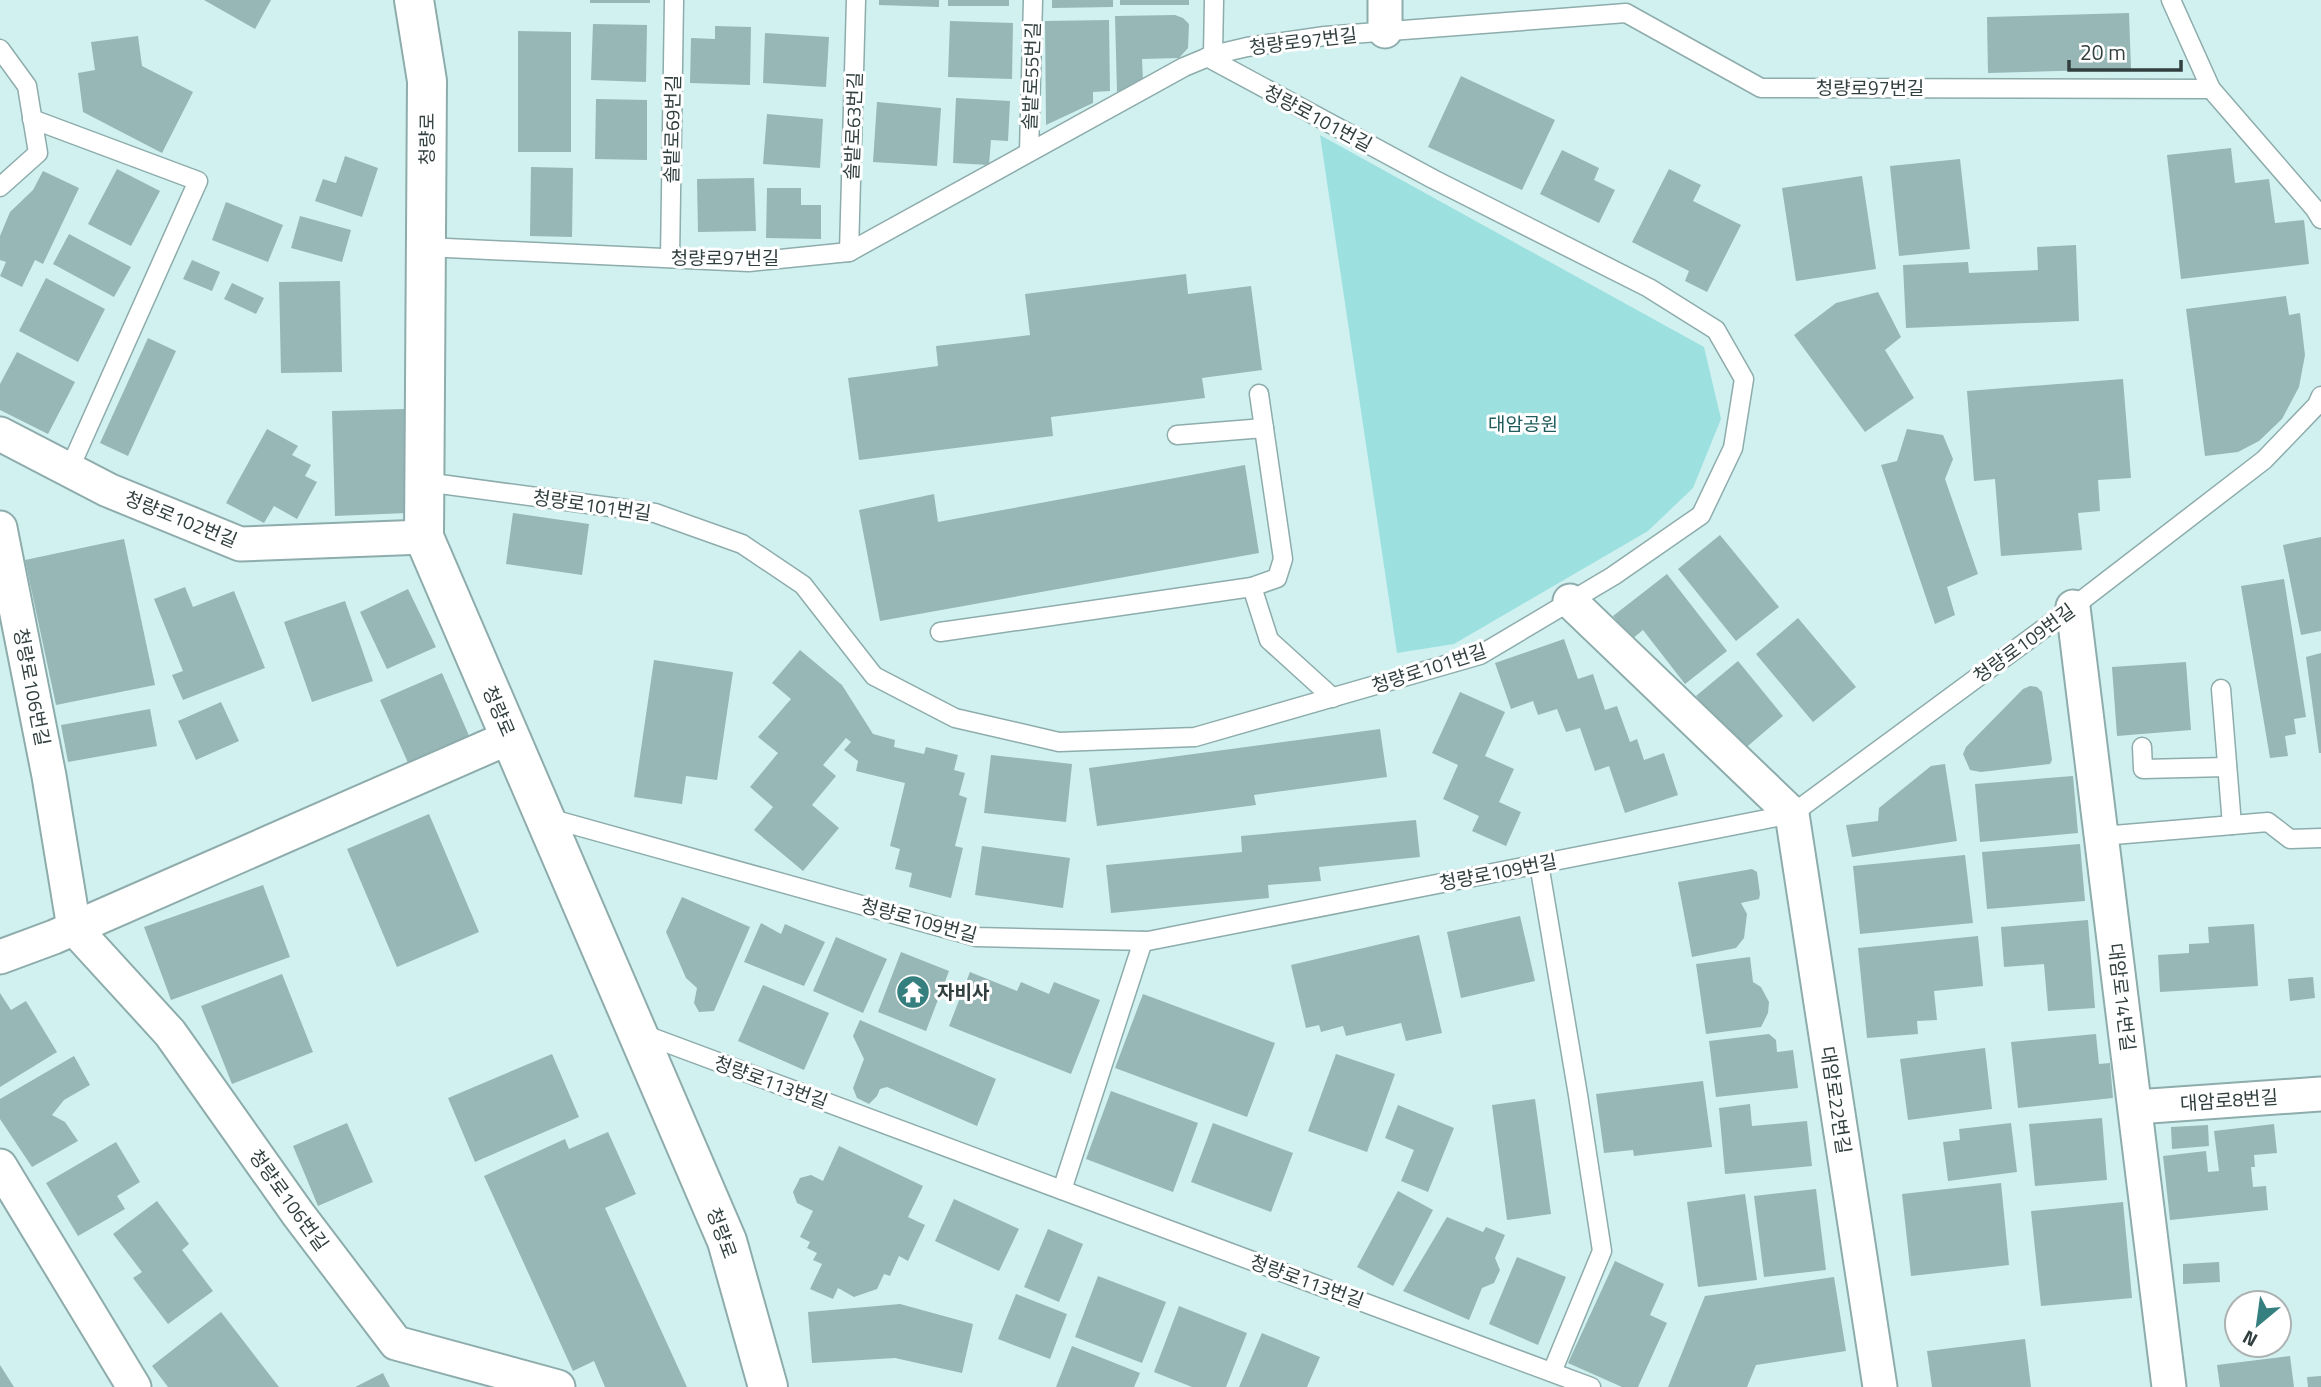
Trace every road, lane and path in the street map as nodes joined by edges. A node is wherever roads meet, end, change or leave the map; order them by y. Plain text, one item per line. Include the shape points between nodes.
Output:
1 (674, 0) edge
2 (856, 0) edge
3 (1032, 0) edge
4 (1214, 0) edge
5 (2171, 0) edge
6 (410, 3) edge
7 (1385, 16) edge
8 (0, 49) edge
9 (1210, 56) junction
10 (2211, 89) junction
11 (32, 119) junction
12 (1028, 152) junction
13 (0, 187) edge
14 (2321, 219) edge
15 (426, 247) junction
16 (849, 252) junction
17 (670, 258) junction
18 (1259, 394) dead end
19 (2321, 396) edge
20 (1264, 428) junction
21 (0, 434) edge
22 (1177, 435) dead end
23 (69, 470) junction
24 (425, 482) junction
25 (0, 528) edge
26 (424, 537) junction
27 (1252, 587) junction
28 (1570, 601) junction
29 (2073, 607) junction
30 (940, 632) dead end
31 (2221, 689) dead end
32 (1333, 698) junction
33 (510, 737) junction
34 (2142, 747) dead end
35 (2227, 767) junction
36 (1792, 814) junction
37 (545, 817) junction
38 (2232, 825) junction
39 (2102, 836) junction
40 (2321, 838) edge
41 (1539, 864) junction
42 (74, 928) junction
43 (1143, 941) junction
44 (0, 957) edge
45 (637, 1032) junction
46 (2321, 1094) edge
47 (2136, 1107) junction
48 (0, 1166) edge
49 (1062, 1190) junction
50 (1552, 1372) junction
51 (134, 1387) edge
52 (558, 1387) edge
53 (768, 1387) edge
54 (1591, 1387) edge
55 (1880, 1387) edge
56 (2169, 1387) edge

1 - 17 lane, 솔밭로69번길
2 - 16 lane, 솔밭로63번길
3 - 12 lane, 솔밭로55번길
4 - 9 lane
5 - 10 lane
6 - 15 street, 청량로 via 427,81
7 - 9 lane, 청량로97번길
7 - 10 lane, 청량로97번길 via 1626,13 1761,88
8 - 11 lane via 27,86
9 - 12 lane, 청량로97번길
9 - 28 lane, 청량로101번길 via 1433,179 1649,288 1716,330 1744,379 1733,448 1701,515
10 - 14 lane
11 - 13 lane via 38,153
11 - 23 lane via 198,181
12 - 16 lane, 청량로97번길
15 - 17 lane, 청량로97번길
15 - 24 street, 청량로
16 - 17 lane, 청량로97번길 via 749,262
18 - 20 lane
19 - 29 lane, 청량로109번길 via 2264,460
20 - 22 lane
20 - 27 lane via 1283,559 1277,578
21 - 23 street, 청량로102번길
23 - 26 street, 청량로102번길 via 240,544
24 - 26 street, 청량로
24 - 32 lane, 청량로101번길 via 655,513 742,544 803,584 874,677 968,722 1059,743 1195,737
25 - 42 street, 청량로106번길 via 50,776
26 - 33 street, 청량로
27 - 30 lane
27 - 32 lane via 1269,640
28 - 32 lane, 청량로101번길 via 1480,655
28 - 36 street
29 - 36 lane, 청량로109번길
29 - 39 street, 대암로14번길
31 - 35 lane
33 - 37 street, 청량로
33 - 42 street
34 - 35 lane via 2143,769
35 - 38 lane
36 - 41 lane, 청량로109번길
36 - 55 street, 대암로22번길
37 - 43 lane, 청량로109번길 via 976,937
37 - 45 street, 청량로
38 - 39 lane
38 - 40 lane via 2268,822 2290,839
39 - 47 street, 대암로14번길
41 - 43 lane, 청량로109번길
41 - 50 lane via 1602,1251
42 - 44 street
42 - 52 street, 청량로106번길 via 170,1033 396,1343
43 - 49 lane
45 - 49 lane, 청량로113번길
45 - 53 street, 청량로 via 727,1241
46 - 47 street, 대암로8번길
47 - 56 street, 대암로14번길
48 - 51 street
49 - 50 lane, 청량로113번길
50 - 54 lane, 청량로113번길

